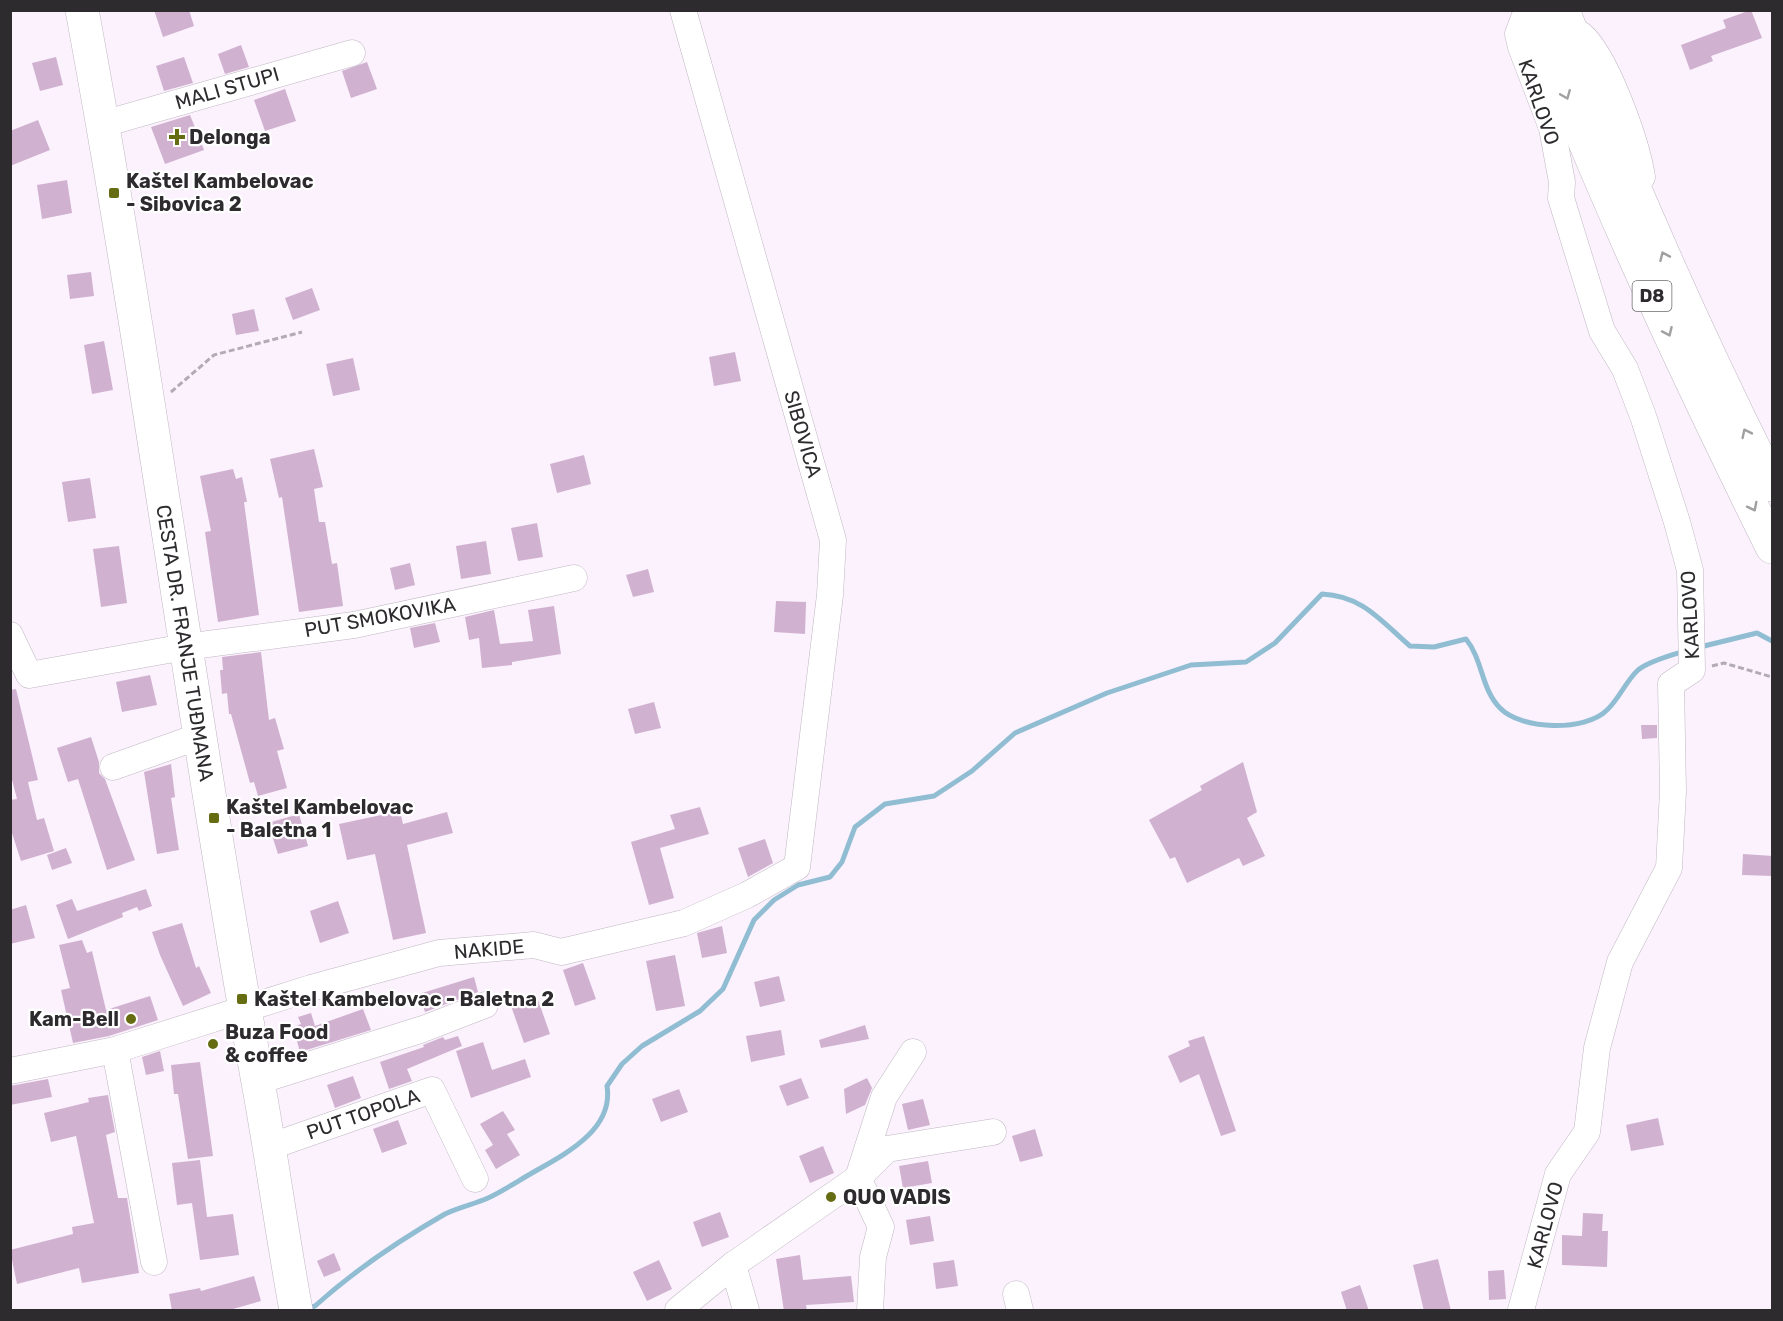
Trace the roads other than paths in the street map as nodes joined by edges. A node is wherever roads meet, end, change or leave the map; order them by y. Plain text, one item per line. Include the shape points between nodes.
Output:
1 (82, 10) edge
2 (683, 10) edge
3 (1525, 13) edge
4 (1560, 28) edge
5 (352, 53) dead end
6 (103, 124) junction
7 (1773, 485) edge
8 (1773, 546) edge
9 (574, 578) dead end
10 (10, 635) edge
11 (185, 646) junction
12 (200, 736) junction
13 (113, 767) dead end
14 (797, 867) joint
15 (485, 1005) dead end
16 (244, 1011) junction
17 (115, 1050) junction
18 (913, 1052) dead end
19 (10, 1071) edge
20 (258, 1081) junction
21 (993, 1132) dead end
22 (269, 1147) junction
23 (858, 1178) junction
24 (475, 1179) dead end
25 (154, 1262) dead end
26 (733, 1265) junction
27 (295, 1306) edge
28 (678, 1311) edge
29 (746, 1311) edge
30 (870, 1311) edge
31 (1521, 1311) edge

1 - 6 main road, CESTA DR. FRANJE TUĐMANA
2 - 14 street, SIBOVICA via 833,540 830,595
3 - 4 main road, D8
3 - 31 street, KARLOVO via 1518,34 1552,128 1562,182 1561,198 1571,233 1602,331 1624,369 1643,416 1690,570 1692,670 1671,684 1670,868 1620,962 1597,1048 1587,1132 1558,1174
7 -> 4 main road, D8
4 -> 8 main road, D8 via 1687,375
5 - 6 street, MALI STUPI
6 - 11 main road, CESTA DR. FRANJE TUĐMANA
9 - 11 street, PUT SMOKOVIKA via 354,625
10 - 11 street, PUT SMOKOVIKA via 29,675
11 - 12 main road, CESTA DR. FRANJE TUĐMANA
12 - 13 street
12 - 16 main road, CESTA DR. FRANJE TUĐMANA
14 - 16 street, NAKIDE via 684,923 561,952 534,945 439,953
15 - 20 street via 423,1029
16 - 17 street, NAKIDE
16 - 20 main road, CESTA DR. FRANJE TUĐMANA
17 - 19 street, NAKIDE
17 - 25 street
18 - 23 street via 884,1097
20 - 22 main road, CESTA DR. FRANJE TUĐMANA
21 - 23 street via 887,1149
22 - 24 street, PUT TOPOLA via 432,1090
22 - 27 main road, CESTA DR. FRANJE TUĐMANA
23 - 26 street
23 - 30 street via 881,1227 873,1257
26 - 28 street
26 - 29 street

